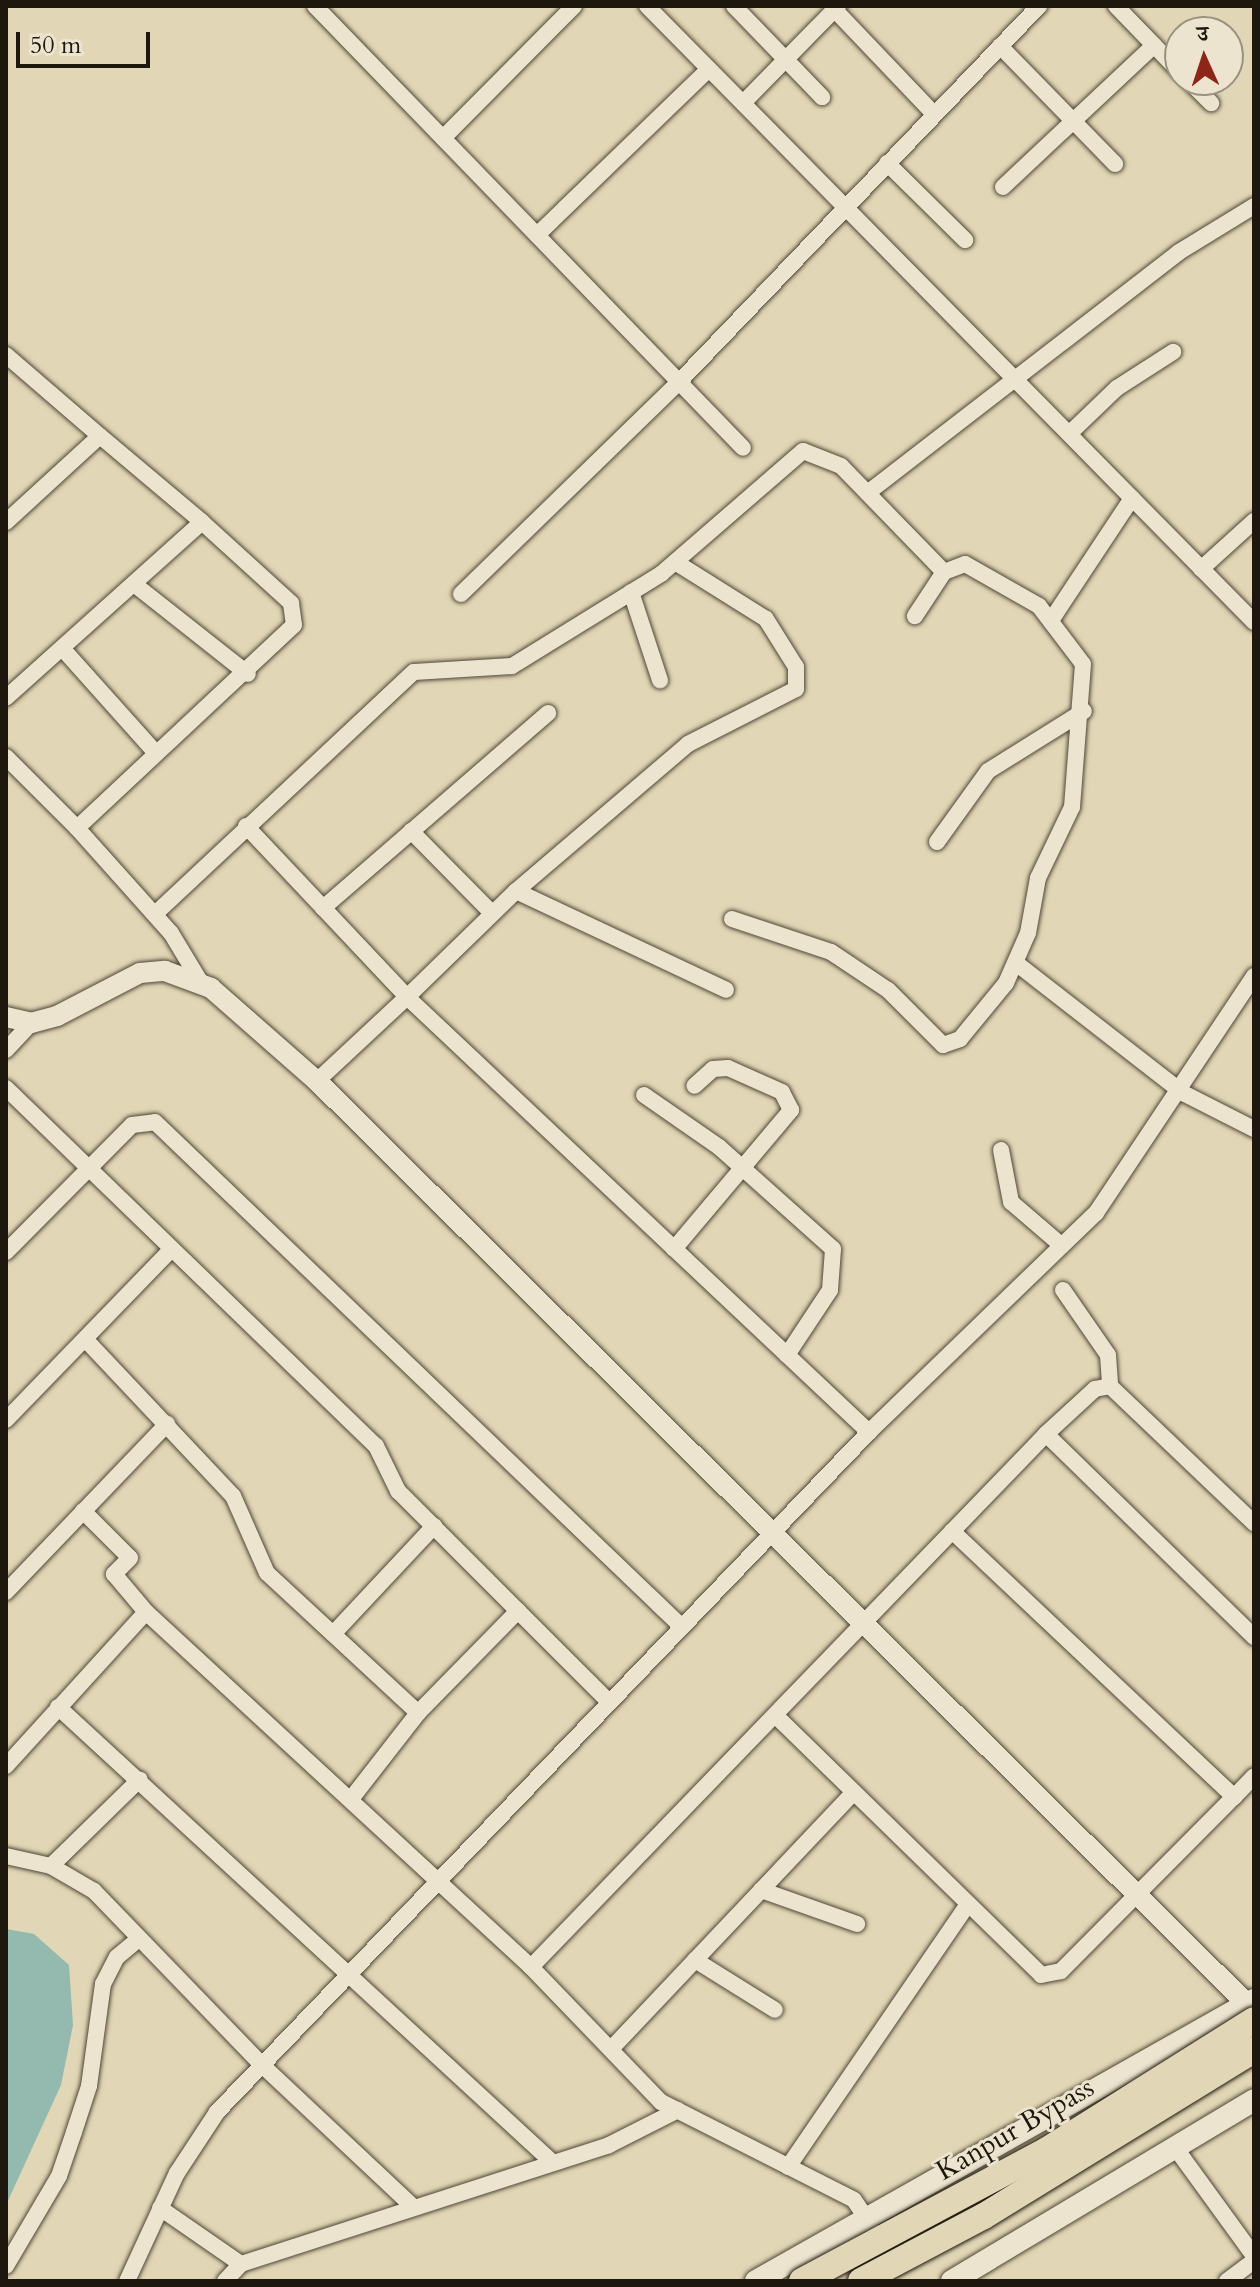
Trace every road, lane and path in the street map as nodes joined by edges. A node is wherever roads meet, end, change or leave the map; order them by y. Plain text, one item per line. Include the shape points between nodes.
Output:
1 (315, 6) edge
2 (574, 6) edge
3 (647, 6) edge
4 (734, 6) edge
5 (1039, 6) edge
6 (1116, 6) edge
7 (836, 8) edge
8 (1154, 45) junction
9 (1000, 46) junction
10 (1164, 55) edge
11 (787, 59) junction
12 (709, 69) junction
13 (1204, 96) edge
14 (822, 97) dead end
15 (743, 103) junction
16 (1211, 103) dead end
17 (934, 114) junction
18 (1071, 120) junction
19 (443, 138) junction
20 (887, 163) junction
21 (1115, 164) dead end
22 (1003, 187) dead end
23 (845, 206) junction
24 (1254, 206) edge
25 (537, 235) junction
26 (965, 240) dead end
27 (1173, 352) dead end
28 (6, 355) edge
29 (1015, 377) junction
30 (679, 382) junction
31 (1070, 433) junction
32 (100, 436) junction
33 (743, 448) dead end
34 (870, 491) junction
35 (1132, 498) junction
36 (1254, 521) edge
37 (6, 522) edge
38 (202, 522) junction
39 (675, 562) junction
40 (1201, 569) junction
41 (944, 572) junction
42 (134, 584) junction
43 (631, 592) junction
44 (461, 594) dead end
45 (915, 616) dead end
46 (1052, 619) junction
47 (1254, 622) edge
48 (62, 648) junction
49 (248, 674) junction
50 (660, 680) dead end
51 (6, 698) edge
52 (1084, 711) junction
53 (548, 713) dead end
54 (155, 752) junction
55 (6, 757) edge
56 (246, 826) junction
57 (77, 828) junction
58 (411, 831) junction
59 (937, 842) dead end
60 (516, 891) junction
61 (323, 908) junction
62 (492, 913) junction
63 (155, 914) junction
64 (732, 919) dead end
65 (1016, 963) junction
66 (1254, 976) edge
67 (201, 983) junction
68 (726, 990) dead end
69 (407, 997) junction
70 (6, 1017) edge
71 (31, 1023) junction
72 (6, 1050) edge
73 (317, 1081) junction
74 (694, 1086) dead end
75 (6, 1088) edge
76 (1183, 1093) junction
77 (644, 1095) dead end
78 (1254, 1129) edge
79 (1001, 1150) dead end
80 (89, 1169) junction
81 (745, 1170) junction
82 (1061, 1245) junction
83 (674, 1249) junction
84 (171, 1250) junction
85 (6, 1252) edge
86 (1063, 1290) dead end
87 (85, 1339) junction
88 (787, 1355) junction
89 (1110, 1386) junction
90 (6, 1420) edge
91 (167, 1424) junction
92 (869, 1432) junction
93 (1046, 1434) junction
94 (83, 1511) junction
95 (1254, 1523) edge
96 (434, 1526) junction
97 (952, 1531) junction
98 (775, 1533) junction
99 (6, 1592) edge
100 (518, 1611) junction
101 (146, 1612) junction
102 (866, 1622) junction
103 (682, 1627) junction
104 (333, 1634) junction
105 (1254, 1637) edge
106 (609, 1702) junction
107 (58, 1707) junction
108 (418, 1713) junction
109 (775, 1715) junction
110 (6, 1766) edge
111 (1254, 1776) edge
112 (140, 1779) junction
113 (853, 1793) junction
114 (1234, 1797) junction
115 (351, 1799) junction
116 (6, 1856) edge
117 (51, 1866) junction
118 (436, 1878) junction
119 (761, 1890) junction
120 (1137, 1890) junction
121 (967, 1906) junction
122 (857, 1924) dead end
123 (137, 1940) junction
124 (695, 1960) junction
125 (531, 1967) junction
126 (342, 1976) junction
127 (1252, 2008) edge
128 (775, 2010) dead end
129 (611, 2049) junction
130 (1254, 2050) edge
131 (262, 2065) junction
132 (1254, 2100) edge
133 (678, 2110) junction
134 (1177, 2150) junction
135 (551, 2161) junction
136 (788, 2167) junction
137 (413, 2207) junction
138 (160, 2208) junction
139 (870, 2222) junction
140 (1254, 2258) edge
141 (241, 2264) junction
142 (6, 2266) edge
143 (127, 2281) edge
144 (225, 2281) edge
145 (756, 2281) edge
146 (802, 2281) edge
147 (861, 2281) edge
148 (905, 2281) edge
149 (952, 2281) edge
150 (1227, 2281) edge

1 - 19 street
2 - 19 street
3 - 12 street
4 - 11 street
5 - 9 street
6 - 8 street
7 - 11 street
7 - 17 street
8 - 10 street
8 - 18 street
9 - 17 street
9 - 18 street
11 - 14 street
11 - 15 street
12 - 15 street
12 - 25 street
13 - 16 street
15 - 23 street
17 - 20 street
18 - 21 street
18 - 22 street
19 - 25 street
20 - 23 street
20 - 26 street
23 - 29 street
23 - 30 street
24 - 29 street via 1179,252
25 - 30 street
27 - 31 street via 1117,388
28 - 32 street
29 - 31 street
29 - 34 street
30 - 33 street
30 - 44 street
31 - 35 street
32 - 37 street
32 - 38 street
34 - 39 street via 825,455 803,451
34 - 41 street
35 - 40 street
35 - 46 street
36 - 40 street
38 - 42 street
38 - 49 street via 298,613
39 - 43 street
39 - 60 street via 766,619 799,684 791,695 698,737
40 - 47 street
41 - 45 street
41 - 46 street via 965,564
42 - 48 street
42 - 49 street
43 - 50 street
43 - 56 street via 512,666 414,672
46 - 52 street via 1083,664
48 - 51 street
48 - 54 street
49 - 54 street
52 - 59 street via 988,771
52 - 65 street via 1072,807 1038,878
53 - 58 street
54 - 57 street
55 - 57 street
56 - 61 street
56 - 63 street
57 - 63 street
58 - 61 street
58 - 62 street
60 - 62 street
60 - 68 street
61 - 69 street
62 - 69 street
63 - 67 street
64 - 65 street via 831,952 888,990 943,1045 960,1039
65 - 76 street
66 - 76 street
67 - 71 street via 165,971 140,973
67 - 73 street
69 - 73 street
69 - 83 street
70 - 71 street
71 - 72 street
73 - 98 street
74 - 81 street via 713,1069 728,1068 790,1098 786,1121
75 - 80 street
76 - 78 street
76 - 82 street via 1096,1213
77 - 81 street
79 - 82 street via 1011,1202
80 - 84 street
80 - 85 street
80 - 103 street via 144,1119 166,1129
81 - 83 street
81 - 88 street via 833,1249 830,1290
82 - 92 street
83 - 88 street
84 - 87 street
84 - 96 street via 376,1446 398,1491
86 - 89 street via 1108,1355
87 - 90 street
87 - 91 street
88 - 92 street
89 - 93 street via 1095,1389
89 - 95 street
91 - 94 street
91 - 104 street via 240,1507 267,1573
92 - 98 street
93 - 97 street
93 - 105 street
94 - 99 street
94 - 101 street via 130,1558 114,1574
96 - 100 street
96 - 104 street
97 - 102 street
97 - 114 street
98 - 102 street
98 - 103 street
100 - 106 street
100 - 108 street
101 - 107 street
101 - 115 street
102 - 109 street
102 - 120 street
103 - 106 street
104 - 108 street
106 - 118 street
107 - 110 street
107 - 112 street
108 - 115 street
109 - 113 street
109 - 125 street
111 - 114 street
112 - 117 street
112 - 126 street
113 - 119 street
113 - 121 street
114 - 120 street
115 - 118 street
116 - 117 street
117 - 123 street via 94,1891
118 - 125 street
118 - 126 street
119 - 122 street
119 - 124 street
120 - 121 street via 1049,1976
120 - 127 street
121 - 136 street
123 - 131 street
123 - 142 street via 117,1957 103,1984 89,2086 69,2146
124 - 128 street
124 - 129 street
125 - 129 street
126 - 131 street
126 - 135 street
127 - 139 main road
127 - 146 highway, Kanpur Bypass, bridge via 1047,2150
129 - 133 street
130 - 147 highway, Kanpur Bypass, bridge via 984,2216
131 - 137 street
131 - 138 street via 210,2122
132 - 134 main road
133 - 135 street via 609,2145
133 - 136 street
134 - 140 street
134 - 149 main road
135 - 137 street
136 - 139 street via 854,2200
137 - 141 street
138 - 141 street
138 - 143 street
139 - 145 main road
139 - 148 street
140 - 150 street
141 - 144 street

